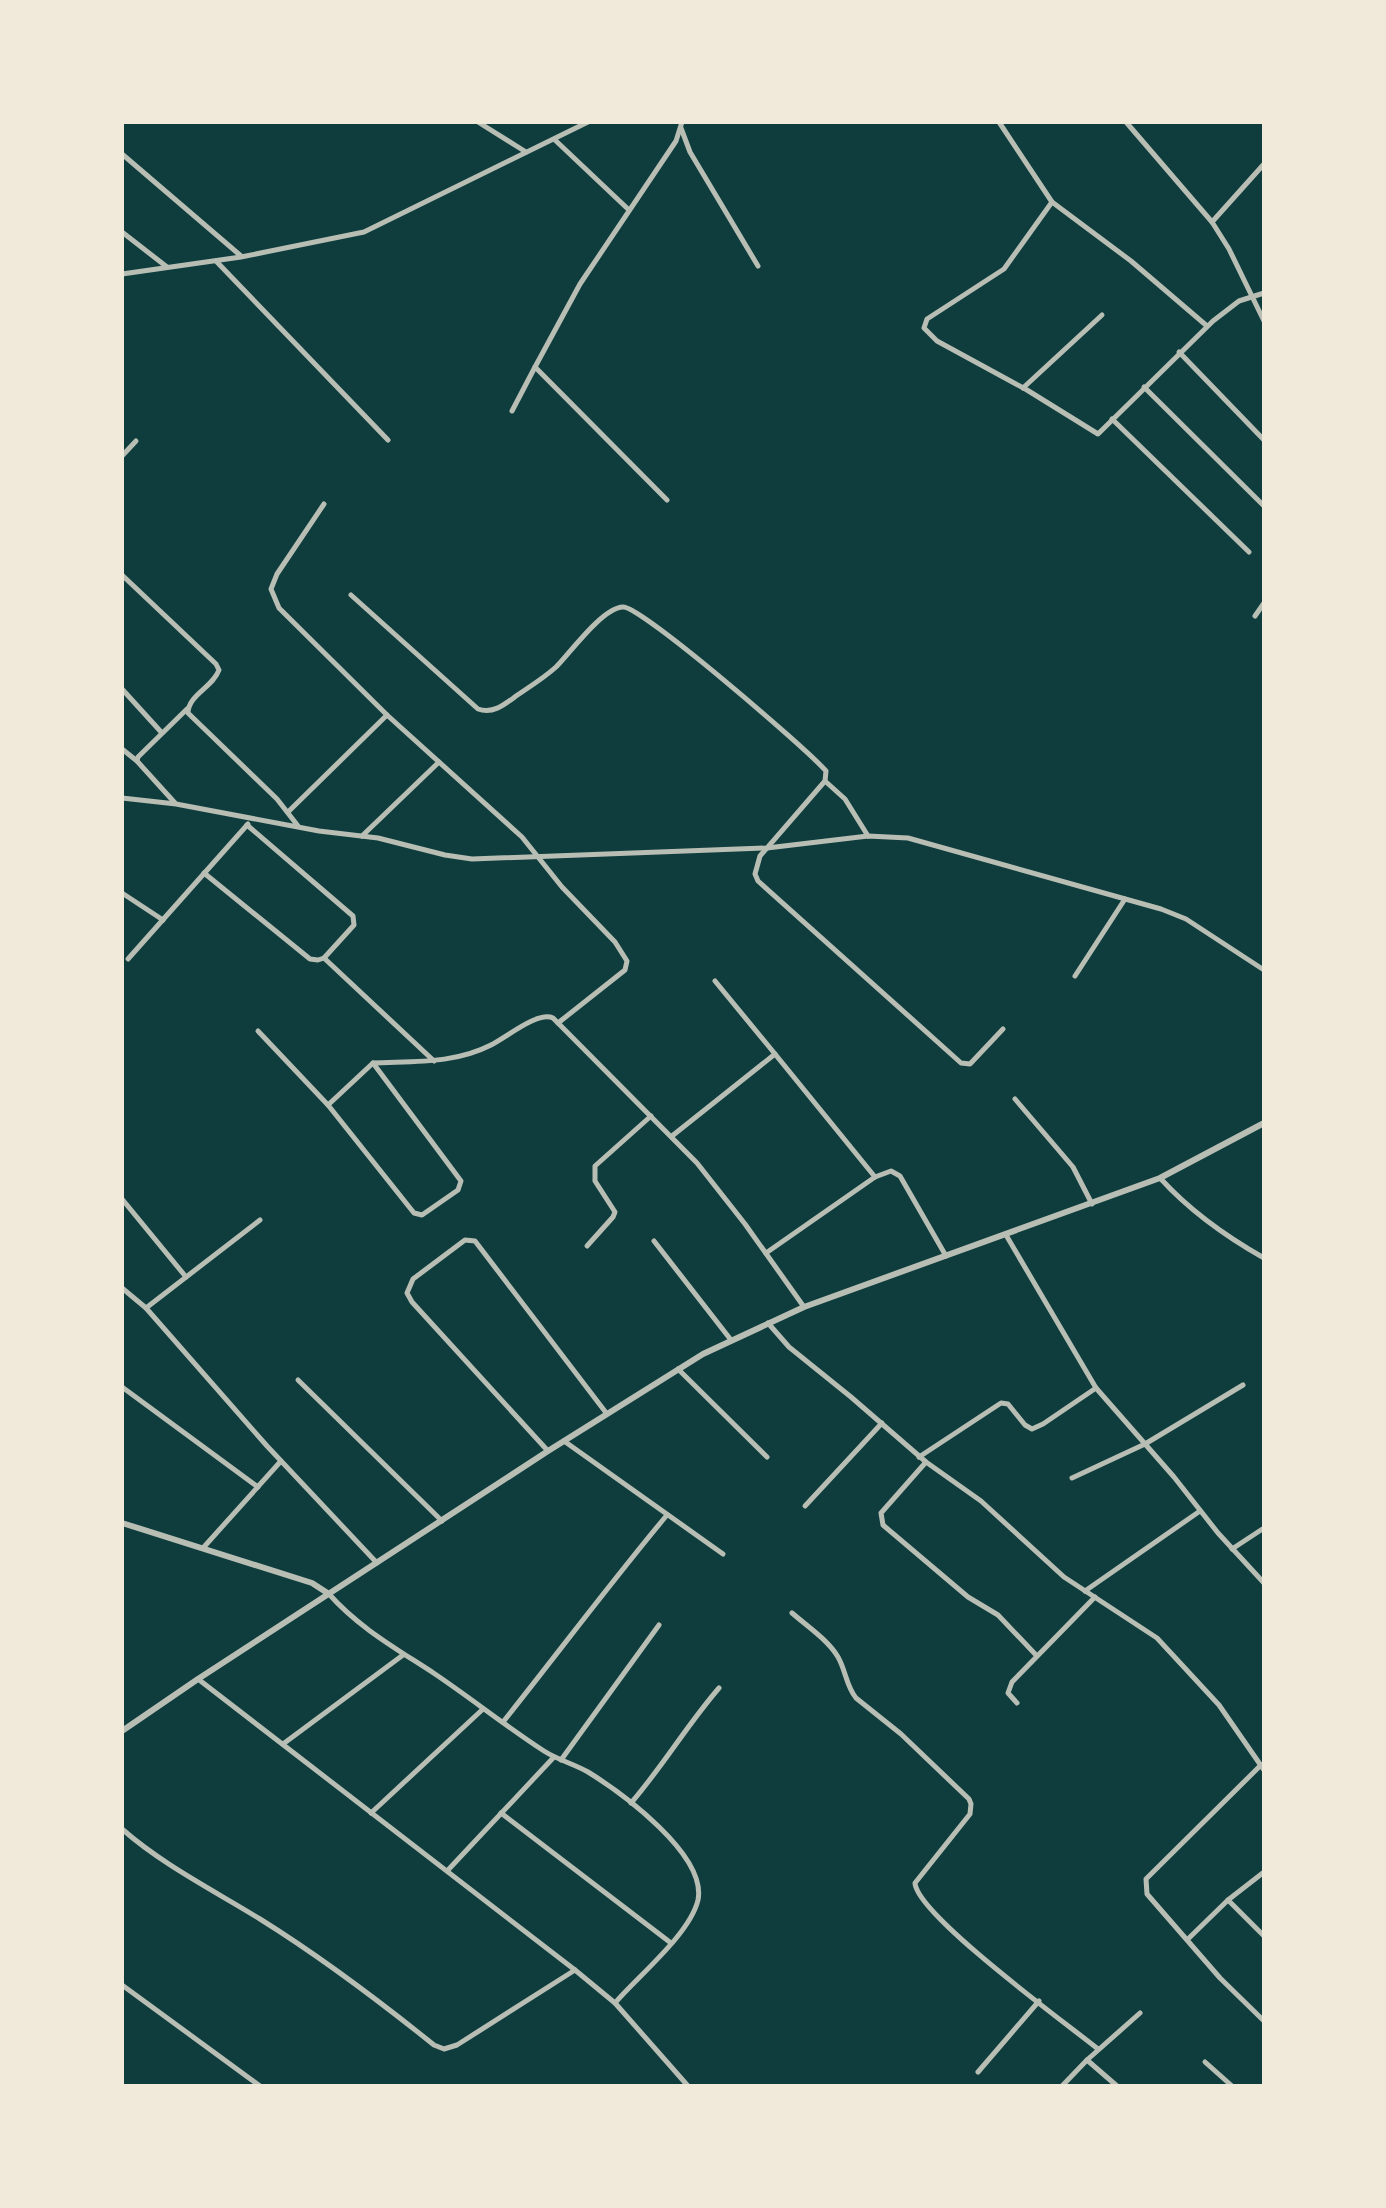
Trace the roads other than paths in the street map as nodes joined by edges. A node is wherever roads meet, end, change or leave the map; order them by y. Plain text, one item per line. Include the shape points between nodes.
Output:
1 (478, 122) edge
2 (588, 122) edge
3 (999, 122) edge
4 (1126, 122) edge
5 (681, 125) edge
6 (555, 140) junction
7 (527, 153) junction
8 (122, 154) edge
9 (1264, 164) edge
10 (1052, 202) junction
11 (629, 210) junction
12 (1212, 222) junction
13 (122, 232) edge
14 (241, 257) junction
15 (215, 261) junction
16 (758, 266) dead end
17 (168, 268) junction
18 (122, 274) edge
19 (1264, 293) edge
20 (1251, 297) junction
21 (1102, 315) dead end
22 (1264, 321) edge
23 (1207, 326) junction
24 (1179, 352) junction
25 (535, 367) junction
26 (1144, 387) junction
27 (1023, 388) junction
28 (512, 411) dead end
29 (1112, 419) junction
30 (388, 440) dead end
31 (1264, 440) edge
32 (136, 441) dead end
33 (122, 456) edge
34 (667, 500) dead end
35 (324, 504) dead end
36 (1264, 506) edge
37 (1249, 552) dead end
38 (122, 575) edge
39 (351, 595) dead end
40 (1264, 603) edge
41 (1255, 616) dead end
42 (122, 689) edge
43 (187, 709) junction
44 (387, 715) junction
45 (162, 733) junction
46 (122, 749) edge
47 (137, 761) junction
48 (439, 762) junction
49 (825, 781) junction
50 (122, 798) edge
51 (176, 804) junction
52 (288, 812) junction
53 (254, 817) junction
54 (247, 825) junction
55 (298, 827) junction
56 (361, 836) junction
57 (868, 836) junction
58 (767, 848) junction
59 (540, 856) junction
60 (204, 873) junction
61 (122, 893) edge
62 (1125, 899) junction
63 (163, 920) junction
64 (324, 958) junction
65 (128, 959) dead end
66 (1264, 970) edge
67 (1075, 976) dead end
68 (715, 981) dead end
69 (558, 1023) junction
70 (1003, 1029) dead end
71 (258, 1031) dead end
72 (775, 1054) junction
73 (434, 1062) junction
74 (373, 1063) junction
75 (1015, 1099) dead end
76 (328, 1105) junction
77 (651, 1116) junction
78 (1264, 1123) edge
79 (672, 1136) junction
80 (875, 1177) junction
81 (1160, 1178) junction
82 (122, 1199) edge
83 (1092, 1204) junction
84 (260, 1220) dead end
85 (1006, 1235) junction
86 (654, 1241) dead end
87 (587, 1246) dead end
88 (766, 1253) junction
89 (946, 1256) junction
90 (1264, 1258) edge
91 (186, 1277) junction
92 (122, 1288) edge
93 (804, 1307) junction
94 (146, 1308) junction
95 (767, 1322) junction
96 (731, 1340) junction
97 (678, 1369) junction
98 (298, 1380) dead end
99 (1243, 1385) dead end
100 (122, 1387) edge
101 (1096, 1388) junction
102 (607, 1414) junction
103 (882, 1423) junction
104 (564, 1441) junction
105 (1145, 1444) junction
106 (548, 1451) junction
107 (767, 1457) dead end
108 (919, 1457) junction
109 (281, 1461) junction
110 (926, 1462) junction
111 (1072, 1478) dead end
112 (258, 1487) junction
113 (805, 1506) dead end
114 (1200, 1511) junction
115 (667, 1515) junction
116 (442, 1521) junction
117 (122, 1523) edge
118 (1264, 1528) edge
119 (203, 1548) junction
120 (1232, 1549) junction
121 (723, 1554) dead end
122 (377, 1563) junction
123 (1264, 1583) edge
124 (1085, 1591) junction
125 (329, 1594) junction
126 (1095, 1597) junction
127 (792, 1613) dead end
128 (659, 1625) dead end
129 (403, 1655) junction
130 (1036, 1655) junction
131 (198, 1679) junction
132 (719, 1688) dead end
133 (1017, 1703) dead end
134 (483, 1709) junction
135 (503, 1722) junction
136 (122, 1731) edge
137 (283, 1744) junction
138 (554, 1757) junction
139 (561, 1760) junction
140 (1262, 1768) edge
141 (631, 1803) junction
142 (371, 1813) junction
143 (501, 1813) junction
144 (122, 1829) edge
145 (448, 1870) junction
146 (1264, 1872) edge
147 (1228, 1900) junction
148 (1264, 1936) edge
149 (1188, 1939) junction
150 (671, 1943) junction
151 (575, 1970) junction
152 (122, 1985) edge
153 (1039, 2001) junction
154 (615, 2003) junction
155 (1140, 2013) dead end
156 (1264, 2021) edge
157 (1098, 2049) junction
158 (1087, 2060) junction
159 (1205, 2062) dead end
160 (978, 2072) dead end
161 (260, 2086) edge
162 (688, 2086) edge
163 (1062, 2086) edge
164 (1117, 2086) edge
165 (1232, 2086) edge

1 - 7 street
2 - 6 street
3 - 10 street
4 - 12 street
5 - 11 street via 676,141
5 - 16 street via 690,152
6 - 7 street
6 - 11 street
7 - 14 street via 364,232
8 - 14 street
9 - 12 street
10 - 23 street
10 - 27 street via 1004,269 927,319 924,328 937,341
11 - 25 street via 572,297
12 - 20 street
13 - 17 street
14 - 15 street
15 - 17 street
15 - 30 street
17 - 18 street
19 - 20 street
20 - 22 street
20 - 23 street
21 - 27 street
23 - 24 street
24 - 26 street
24 - 31 street
25 - 28 street
25 - 34 street
26 - 29 street
26 - 36 street
27 - 29 street via 1098,434
29 - 37 street
32 - 33 street
35 - 44 street via 277,574 272,596
38 - 43 street via 219,670
39 - 49 street via 478,709 489,711 555,668 613,609 629,607 801,748 824,769
40 - 41 street
42 - 45 street
43 - 45 street
43 - 52 street
44 - 48 street
44 - 52 street
45 - 47 street
46 - 47 street
47 - 51 street
48 - 56 street
48 - 59 street
49 - 57 street via 845,799
49 - 58 street
50 - 51 street
51 - 53 street
52 - 55 street
53 - 54 street
53 - 55 street
54 - 60 street
54 - 64 street via 354,917 354,925
55 - 56 street
56 - 59 street via 458,858
57 - 58 street
57 - 62 street via 908,838
58 - 59 street
58 - 70 street via 756,864 758,881 956,1059 970,1064
59 - 69 street via 627,961 625,970
60 - 63 street
60 - 64 street via 310,959
61 - 63 street
62 - 66 street via 1174,913
62 - 67 street
63 - 65 street
64 - 73 street
68 - 72 street
69 - 73 street via 541,1016 487,1047
69 - 77 street
71 - 76 street
72 - 79 street
72 - 80 street
73 - 74 street
74 - 76 street
74 - 76 street via 461,1181 458,1190 417,1215
75 - 83 street via 1073,1167
77 - 79 street
77 - 87 street via 595,1166 595,1181 615,1212
78 - 81 street
79 - 88 street
80 - 88 street
80 - 89 street via 891,1171 900,1176
81 - 83 street
81 - 90 street via 1217,1229
82 - 91 street
83 - 85 street
84 - 91 street
85 - 89 street
85 - 101 street
86 - 96 street
88 - 93 street
89 - 93 street
91 - 94 street
92 - 94 street
93 - 95 street
94 - 109 street
95 - 96 street
95 - 103 street via 789,1347
96 - 97 street
97 - 102 street
97 - 107 street
98 - 116 street
99 - 105 street
100 - 112 street
101 - 105 street
101 - 108 street via 1032,1429 1001,1403
102 - 104 street
102 - 106 street via 475,1241 465,1240 413,1279 407,1293
103 - 108 street
103 - 113 street
104 - 106 street
104 - 115 street
105 - 111 street
105 - 114 street
106 - 116 street
108 - 110 street
109 - 112 street
109 - 122 street
110 - 124 street via 981,1501
110 - 130 street via 881,1513 883,1525 968,1597 998,1615
112 - 119 street
114 - 120 street
114 - 124 street
115 - 121 street
115 - 135 street
116 - 122 street
117 - 119 street
118 - 120 street
119 - 125 street via 312,1583
120 - 123 street
122 - 125 street
124 - 126 street
125 - 129 street via 351,1619
125 - 131 street
126 - 130 street
126 - 140 street via 1157,1638 1219,1705
127 - 153 street via 833,1651 856,1698 969,1799 970,1814 919,1875 916,1893 946,1926
128 - 139 street
129 - 134 street
129 - 137 street
130 - 133 street via 1008,1688
131 - 136 street
131 - 137 street
132 - 141 street
134 - 135 street
134 - 142 street
135 - 138 street
137 - 142 street
138 - 139 street
138 - 143 street
139 - 141 street
140 - 149 street via 1146,1879 1147,1894
141 - 150 street via 681,1852 698,1881 692,1916
142 - 145 street
143 - 145 street
143 - 150 street
144 - 151 street via 356,1983 444,2049
145 - 151 street
146 - 147 street
147 - 148 street
147 - 149 street
149 - 156 street
150 - 154 street
151 - 154 street
152 - 161 street
153 - 157 street
153 - 160 street
154 - 162 street
155 - 157 street
157 - 158 street
158 - 163 street
158 - 164 street
159 - 165 street

